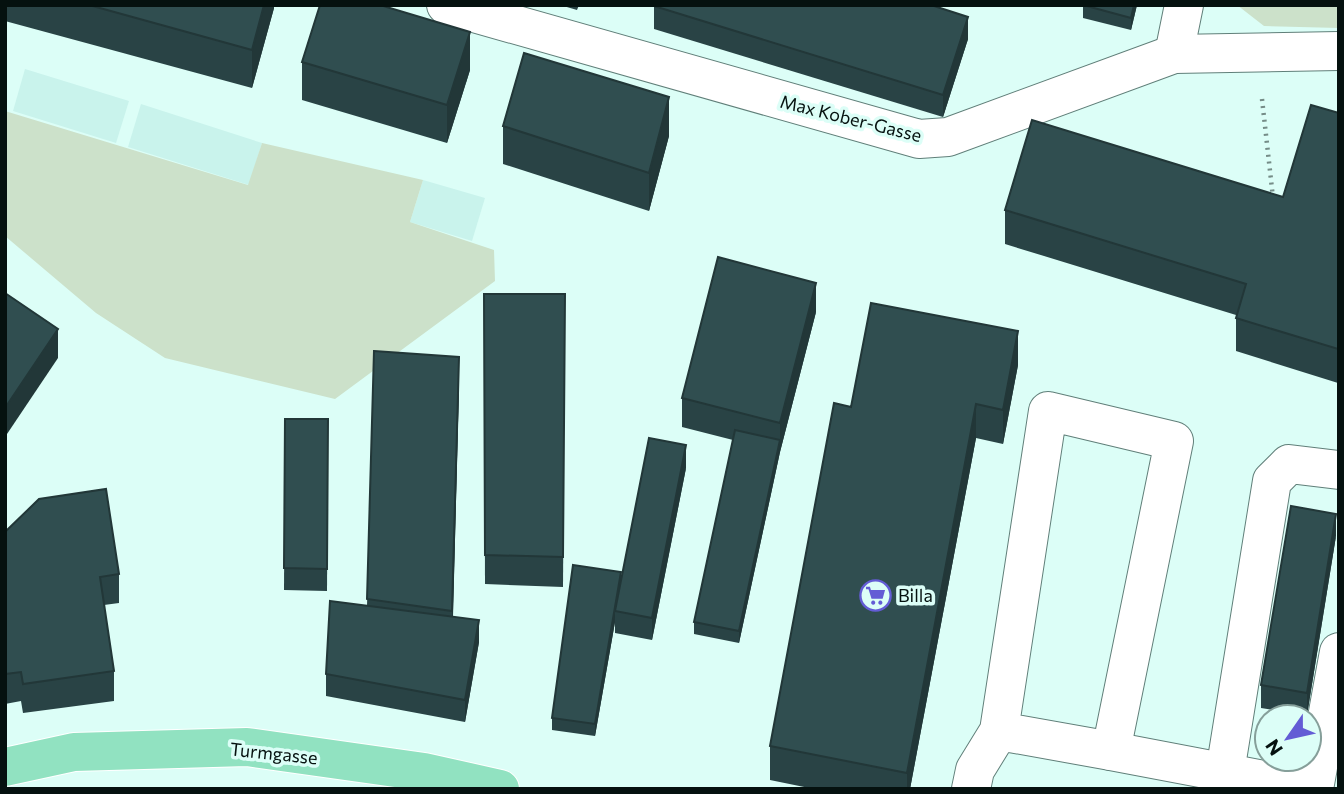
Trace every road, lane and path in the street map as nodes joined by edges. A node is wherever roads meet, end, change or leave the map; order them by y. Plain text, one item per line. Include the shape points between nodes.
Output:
1 (446, 5) edge
2 (1184, 5) edge
3 (1339, 51) edge
4 (1258, 53) junction
5 (1174, 54) junction
6 (1274, 208) edge
7 (1339, 470) edge
8 (1339, 652) edge
9 (999, 731) junction
10 (1111, 751) junction
11 (5, 767) edge
12 (1224, 772) junction
13 (500, 789) edge
14 (971, 789) edge
15 (1313, 789) edge

1 - 5 street, Max Kober-Gasse via 919,139 948,136
2 - 5 street
3 - 4 street, Max Kober-Gasse
4 - 5 street, Max Kober-Gasse
4 - 6 path
7 - 12 street via 1289,464 1272,481
8 - 15 street
9 - 10 street
9 - 10 street via 1048,411 1174,441
9 - 14 street via 975,770
10 - 12 street
11 - 13 main road, Turmgasse via 74,752 247,747 424,772
12 - 15 street

